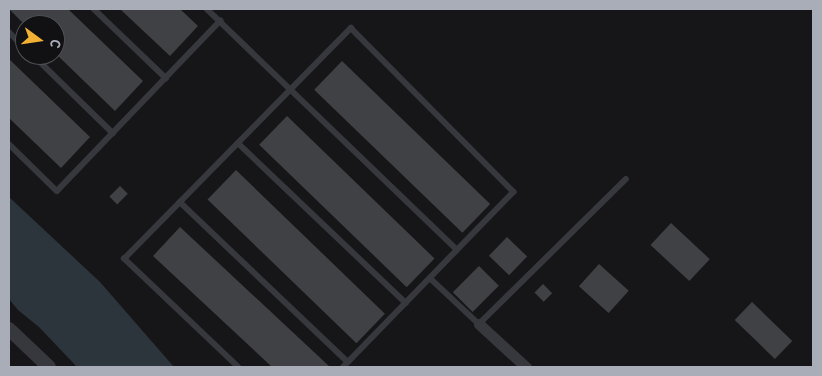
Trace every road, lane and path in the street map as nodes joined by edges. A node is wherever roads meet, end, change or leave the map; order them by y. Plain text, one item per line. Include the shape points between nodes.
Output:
1 (94, 9) edge
2 (208, 9) edge
3 (220, 21) junction
4 (43, 65) edge
5 (166, 78) junction
6 (291, 89) junction
7 (113, 133) junction
8 (238, 143) junction
9 (9, 144) edge
10 (626, 179) dead end
11 (180, 202) junction
12 (458, 250) junction
13 (430, 278) junction
14 (406, 303) junction
15 (479, 324) junction
16 (9, 329) edge
17 (346, 365) edge
18 (48, 367) edge
19 (238, 367) edge
20 (526, 367) edge

1 - 5 lane
2 - 3 lane
3 - 5 lane
3 - 6 lane
4 - 7 lane
5 - 7 lane
6 - 8 lane
6 - 12 lane
6 - 12 lane via 351,28 514,192
7 - 9 lane via 57,191
8 - 11 lane
8 - 14 lane
10 - 15 lane
11 - 17 lane
11 - 19 lane via 124,259
12 - 13 lane
13 - 14 lane
13 - 15 lane
14 - 17 lane
15 - 20 street
16 - 18 street

